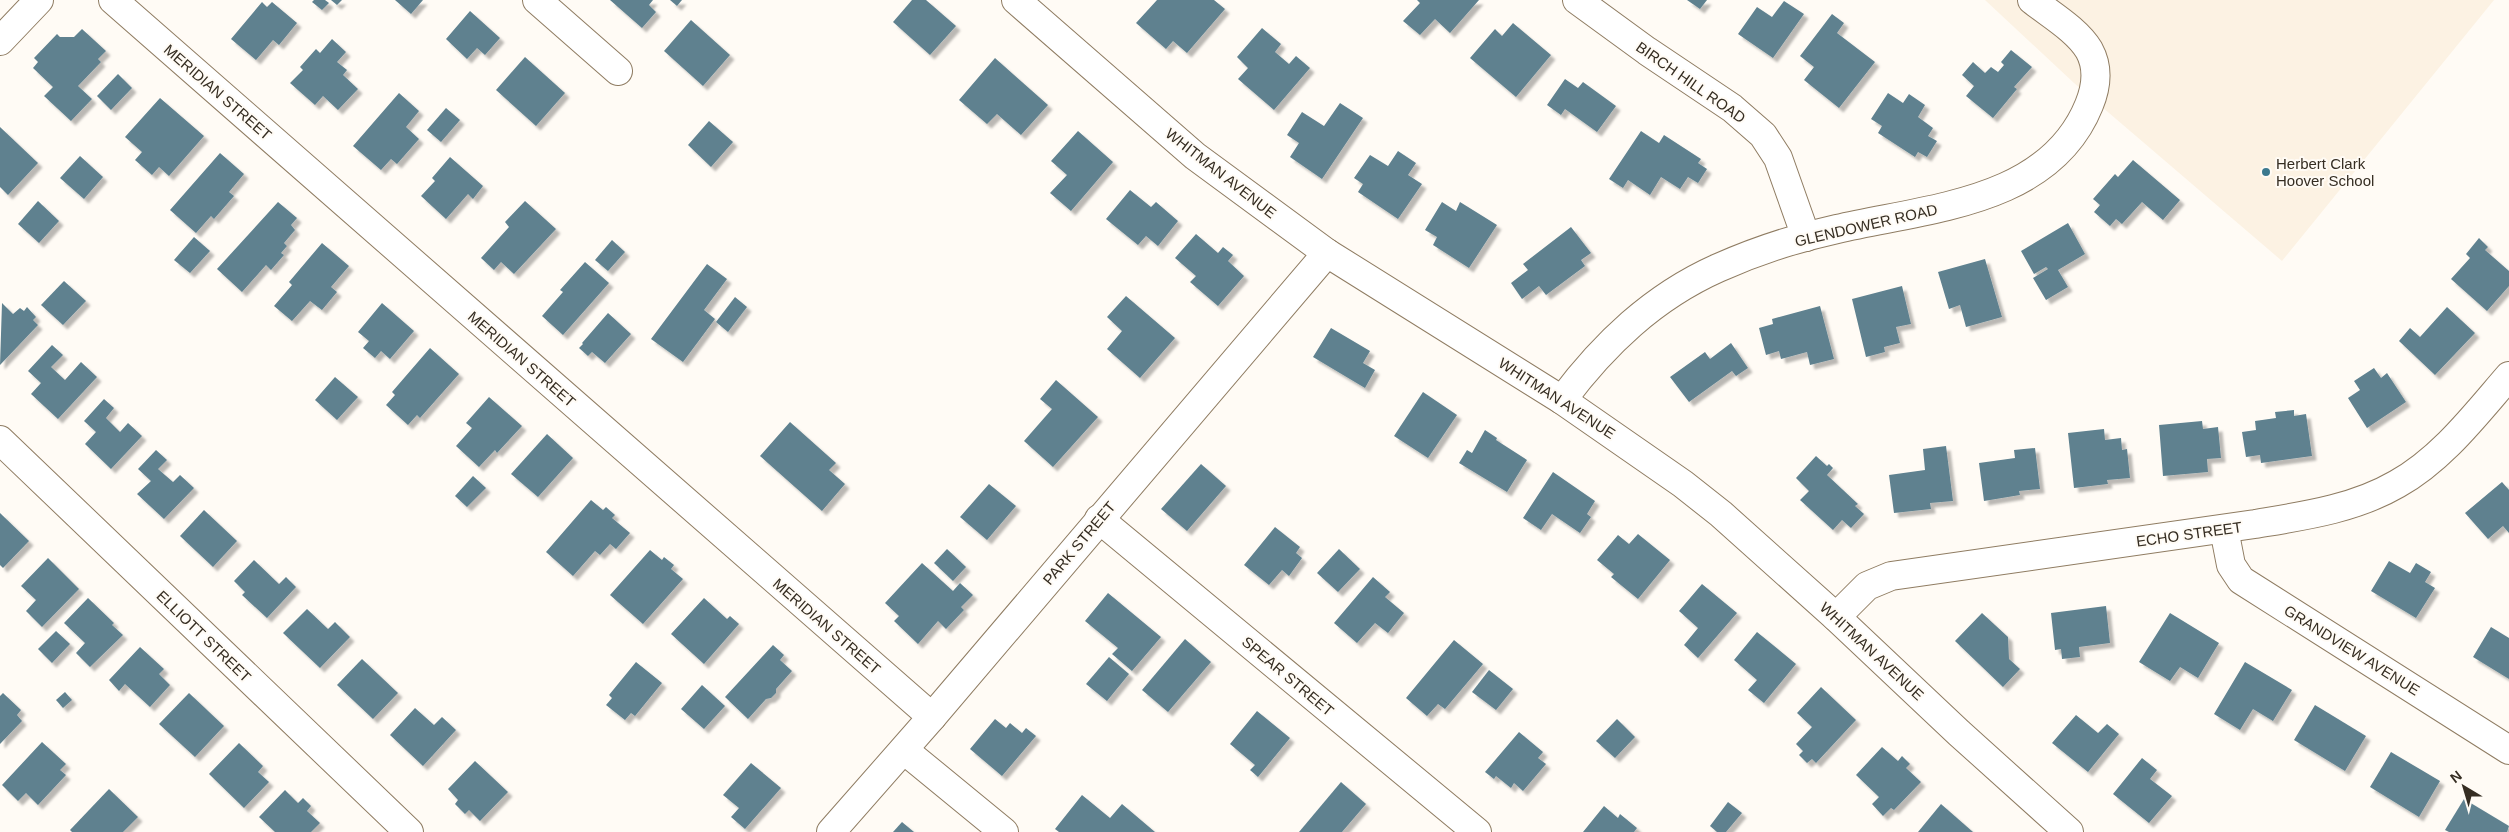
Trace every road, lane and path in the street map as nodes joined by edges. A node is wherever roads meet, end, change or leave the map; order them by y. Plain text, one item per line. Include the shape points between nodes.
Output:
1 (39, 0) edge
2 (113, 0) edge
3 (537, 0) edge
4 (1016, 0) edge
5 (1577, 0) edge
6 (2032, 0) edge
7 (0, 41) edge
8 (618, 71) dead end
9 (1806, 237) junction
10 (1327, 252) junction
11 (2509, 376) edge
12 (1562, 400) junction
13 (0, 440) edge
14 (1099, 519) junction
15 (2224, 529) junction
16 (1836, 617) junction
17 (932, 718) junction
18 (904, 750) junction
19 (2509, 750) edge
20 (409, 832) edge
21 (831, 832) edge
22 (1004, 832) edge
23 (1478, 832) edge
24 (2069, 832) edge

1 - 7 street
2 - 17 street, MERIDIAN STREET
3 - 8 street
4 - 10 street, WHITMAN AVENUE via 1189,152
5 - 9 street, BIRCH HILL ROAD via 1732,108 1763,135 1778,158
6 - 9 street, GLENDOWER ROAD via 2088,48 2094,58 2096,74 2091,101 2076,130 2050,160 2024,179 1933,210
9 - 12 street, GLENDOWER ROAD via 1732,262 1664,298 1607,345
10 - 12 street, WHITMAN AVENUE
10 - 14 street, PARK STREET
11 - 15 street, ECHO STREET via 2441,450 2397,485 2350,505
12 - 16 street, WHITMAN AVENUE via 1721,514
13 - 20 street, ELLIOTT STREET
14 - 17 street, PARK STREET
14 - 23 street, SPEAR STREET
15 - 16 street, ECHO STREET via 1891,576 1867,586
15 - 19 street, GRANDVIEW AVENUE via 2232,565 2241,580
16 - 24 street, WHITMAN AVENUE
17 - 18 street, PARK STREET
18 - 21 street, PARK STREET
18 - 22 street

